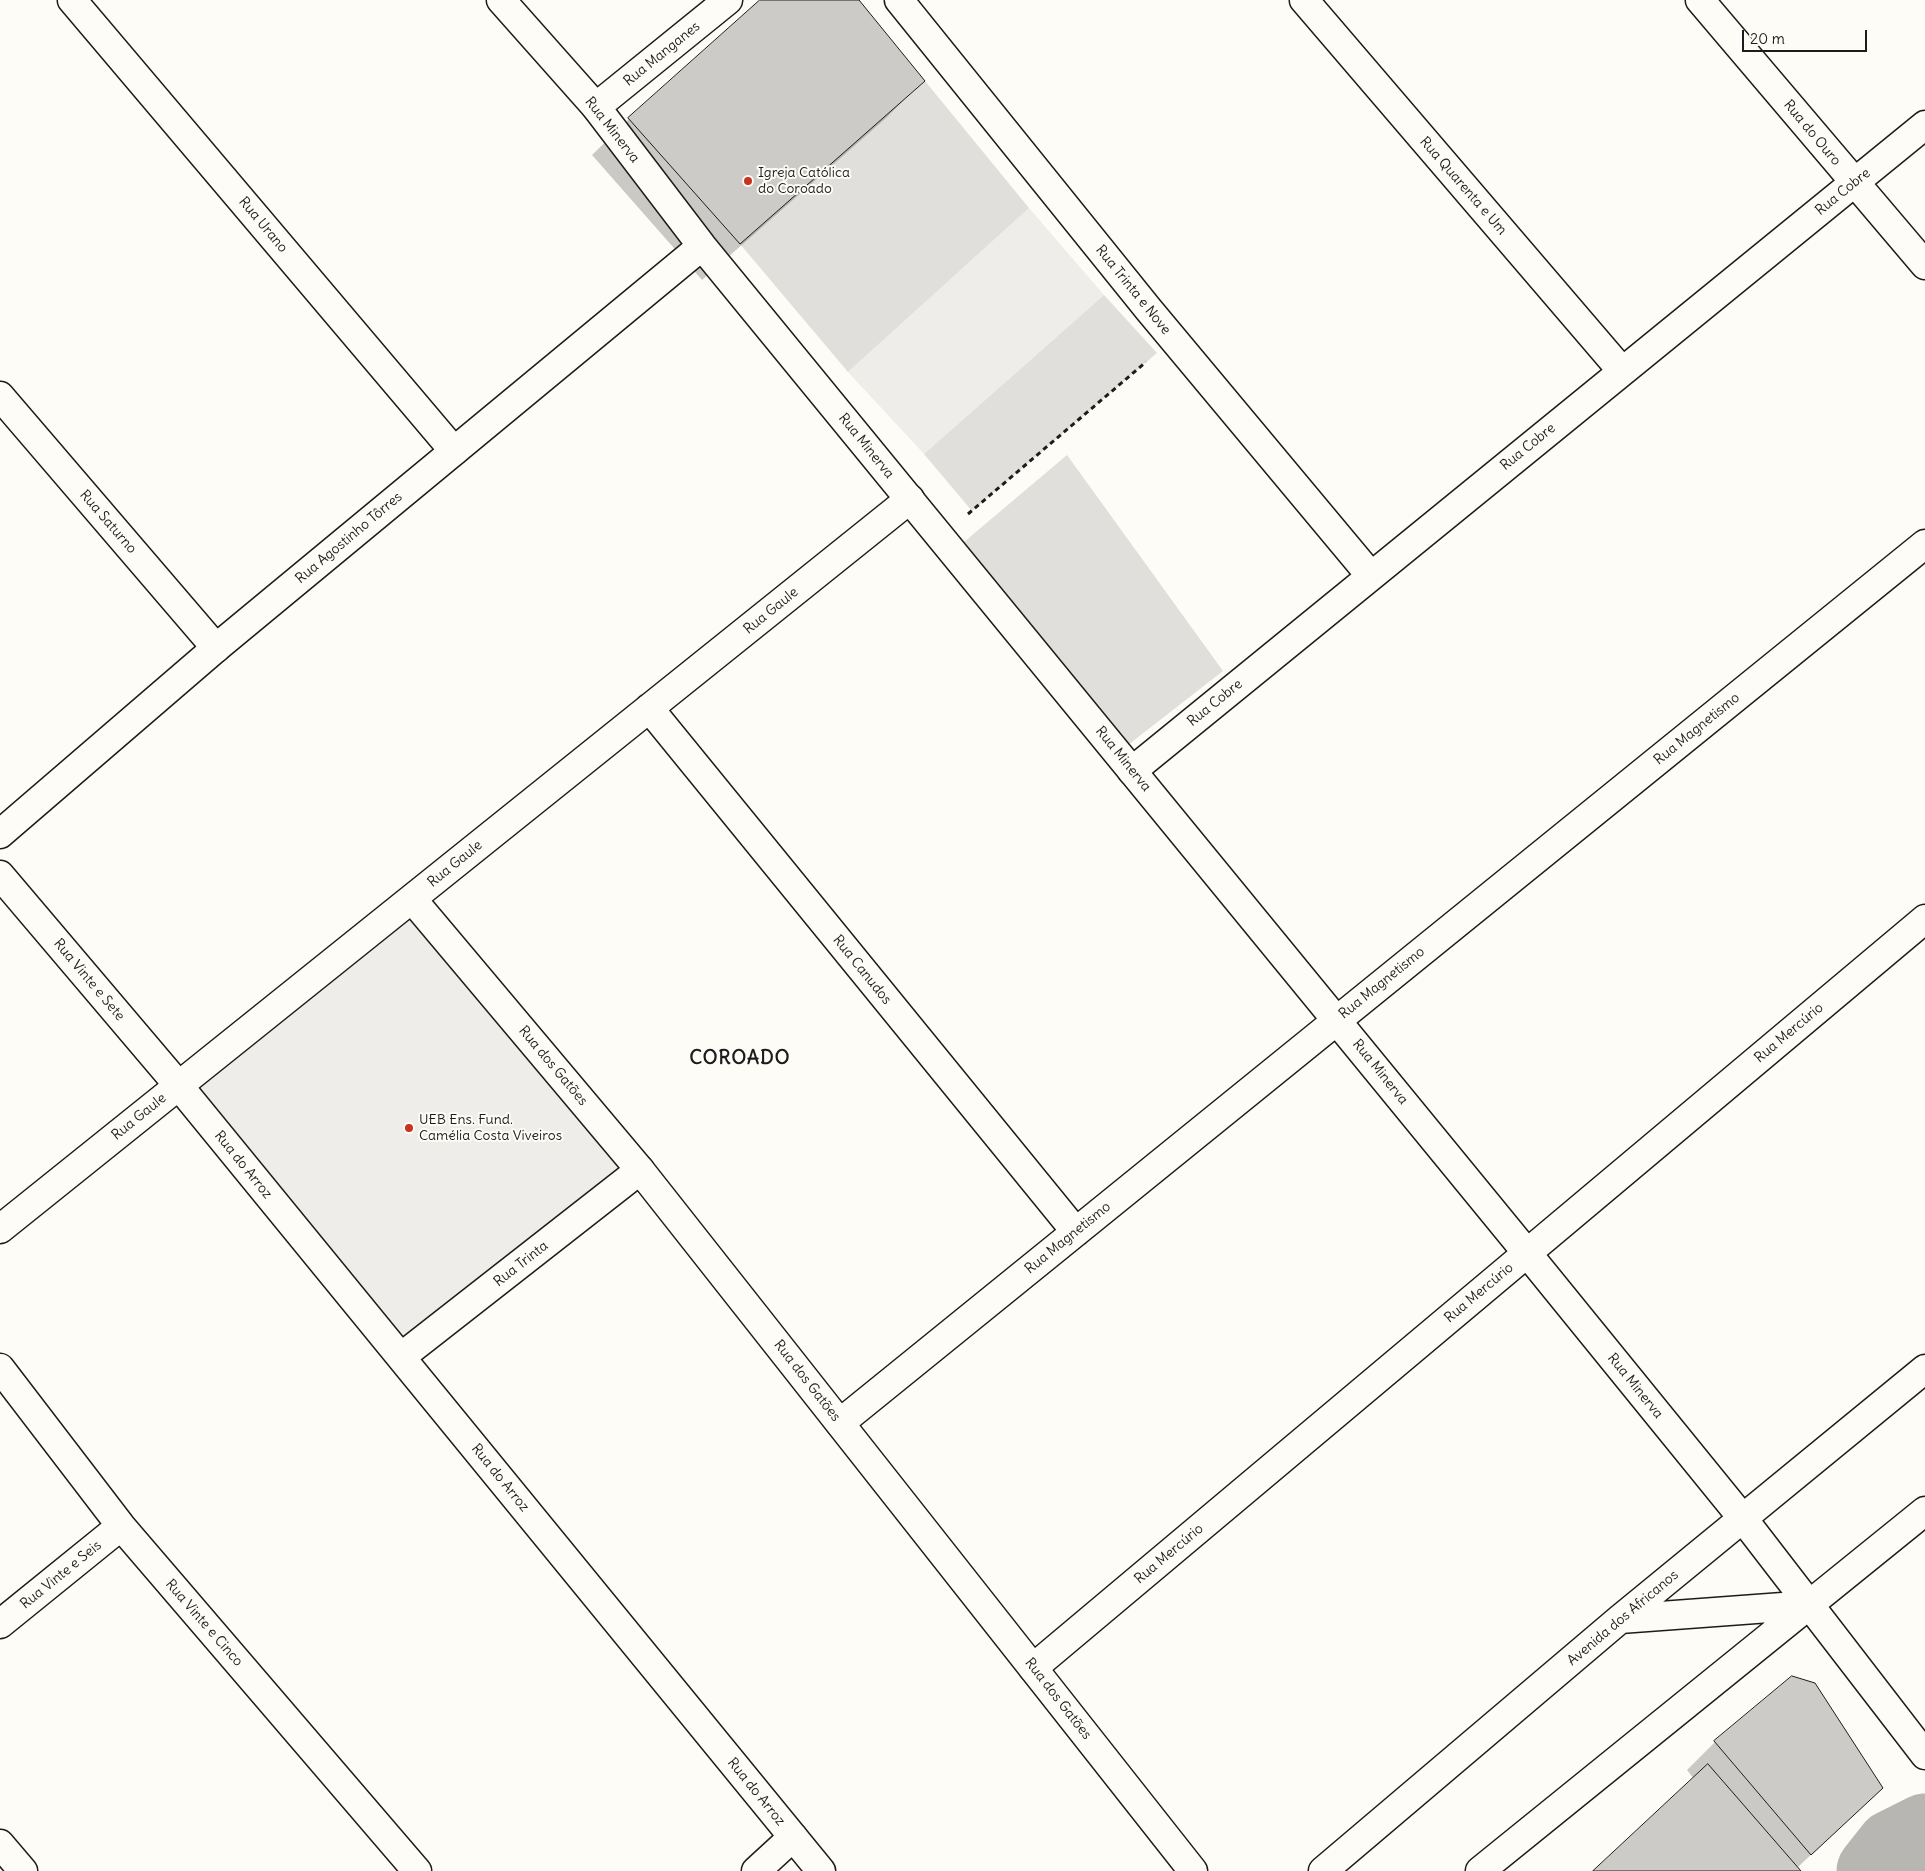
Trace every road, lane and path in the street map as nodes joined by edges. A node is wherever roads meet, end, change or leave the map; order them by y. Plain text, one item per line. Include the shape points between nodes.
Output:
1 (72, 0) edge
2 (500, 0) edge
3 (728, 0) edge
4 (900, 0) edge
5 (1304, 0) edge
6 (1700, 0) edge
7 (596, 108) junction
8 (1925, 124) edge
9 (1854, 182) junction
10 (702, 246) junction
11 (1925, 265) edge
12 (1173, 339) junction
13 (1622, 371) junction
14 (0, 396) edge
15 (454, 451) junction
16 (910, 499) junction
17 (941, 537) junction
18 (1925, 544) edge
19 (1371, 576) junction
20 (216, 648) junction
21 (649, 708) junction
22 (1132, 771) junction
23 (0, 834) edge
24 (0, 875) edge
25 (412, 899) junction
26 (1925, 919) edge
27 (1337, 1020) junction
28 (178, 1086) junction
29 (640, 1170) junction
30 (0, 1229) edge
31 (1076, 1232) junction
32 (1527, 1252) junction
33 (401, 1357) junction
34 (0, 1368) edge
35 (1925, 1369) edge
36 (840, 1423) junction
37 (1925, 1511) edge
38 (1744, 1520) junction
39 (122, 1526) junction
40 (1810, 1605) junction
41 (1620, 1619) junction
42 (0, 1624) edge
43 (1033, 1668) junction
44 (1925, 1755) edge
45 (793, 1837) junction
46 (0, 1844) edge
47 (23, 1871) edge
48 (417, 1871) edge
49 (756, 1871) edge
50 (821, 1871) edge
51 (1193, 1871) edge
52 (1323, 1871) edge
53 (1480, 1871) edge

1 - 15 street, Rua Urano
2 - 7 street, Rua Minerva
3 - 7 street, Rua Manganes
4 - 12 street, Rua Trinta e Nove
5 - 13 street, Rua Quarenta e Um
6 - 9 street, Rua do Ouro
7 - 10 street, Rua Minerva
8 - 9 street, Rua Cobre
9 - 11 street, Rua do Ouro
9 - 13 street, Rua Cobre
10 - 15 street, Rua Agostinho Tôrres
10 - 16 street, Rua Minerva
12 - 17 path
12 - 19 street, Rua Trinta e Nove
13 - 19 street, Rua Cobre
14 - 20 street, Rua Saturno
15 - 20 street, Rua Agostinho Tôrres
16 - 17 street, Rua Minerva
16 - 21 street, Rua Gaule
17 - 22 street, Rua Minerva
18 - 27 street, Rua Magnetismo
19 - 22 street, Rua Cobre
20 - 23 street, Rua Agostinho Tôrres
21 - 25 street, Rua Gaule
21 - 31 street, Rua Canudos
22 - 27 street, Rua Minerva
24 - 28 street, Rua Vinte e Sete
25 - 28 street, Rua Gaule
25 - 29 street, Rua dos Gatões
26 - 32 street, Rua Mercúrio
27 - 31 street, Rua Magnetismo
27 - 32 street, Rua Minerva
28 - 30 street, Rua Gaule
28 - 33 street, Rua do Arroz
29 - 33 street, Rua Trinta
29 - 36 street, Rua dos Gatões
31 - 36 street, Rua Magnetismo
32 - 38 street, Rua Minerva
32 - 43 street, Rua Mercúrio
33 - 45 street, Rua do Arroz
34 - 39 street, Rua Vinte e Cinco
35 - 38 street, Avenida dos Africanos
36 - 43 street, Rua dos Gatões
37 - 40 street
38 - 40 street, Rua Minerva
38 - 41 street, Avenida dos Africanos
39 - 42 street, Rua Vinte e Seis
39 - 48 street, Rua Vinte e Cinco
40 - 41 street
40 - 44 street, Rua Minerva
40 - 53 street
41 - 52 street, Avenida dos Africanos
43 - 51 street, Rua dos Gatões
45 - 49 street
45 - 50 street, Rua do Arroz
46 - 47 street

